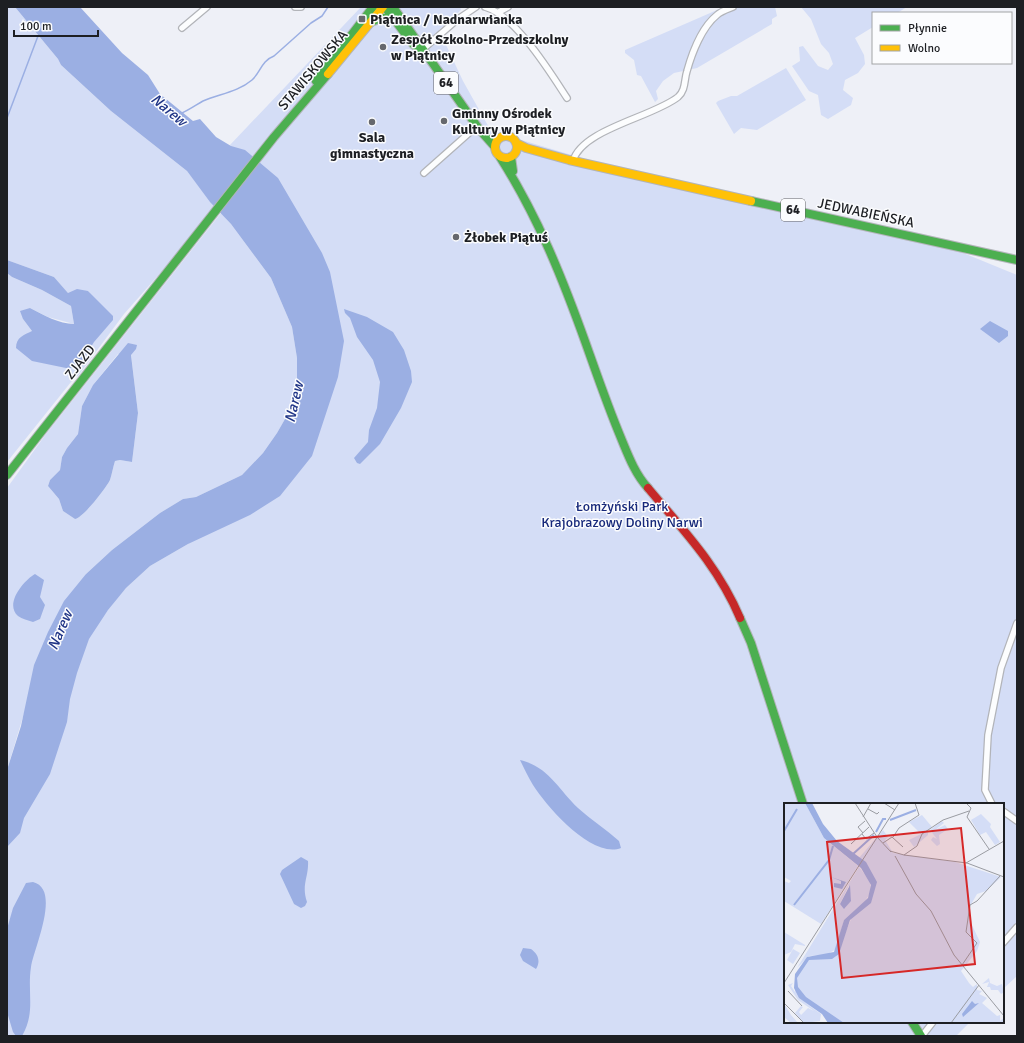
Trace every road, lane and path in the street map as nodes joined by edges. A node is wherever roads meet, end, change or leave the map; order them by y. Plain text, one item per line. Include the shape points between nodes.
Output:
1 (207, 7) edge
2 (295, 7) edge
3 (301, 7) edge
4 (373, 7) edge
5 (384, 7) edge
6 (393, 7) edge
7 (476, 7) edge
8 (485, 7) edge
9 (508, 7) edge
10 (733, 7) edge
11 (499, 12) junction
12 (392, 18) junction
13 (370, 22) junction
14 (182, 28) dead end
15 (422, 50) junction
16 (567, 98) dead end
17 (470, 115) junction
18 (477, 126) junction
19 (282, 127) junction
20 (499, 139) junction
21 (516, 143) junction
22 (495, 147) junction
23 (513, 155) junction
24 (500, 157) junction
25 (571, 160) junction
26 (424, 173) dead end
27 (518, 185) junction
28 (1017, 260) edge
29 (7, 475) edge
30 (1017, 623) edge
31 (803, 803) edge
32 (992, 803) edge
33 (1004, 812) edge
34 (1017, 821) edge
35 (1017, 927) edge
36 (1004, 942) edge
37 (913, 1023) edge
38 (932, 1023) edge
39 (922, 1036) edge

1 - 14 street
2 - 3 street
4 - 19 main road, STAWISKOWSKA
5 - 12 main road, 64
5 - 13 main road, STAWISKOWSKA
6 - 15 main road, 64
7 - 15 street
8 - 11 street
9 - 11 street
10 - 25 street via 716,15 706,28 686,72 683,92 679,96 656,110 598,135
11 - 16 street via 516,28
12 - 13 main road
12 - 15 main road, 64 via 413,44
13 - 19 main road, STAWISKOWSKA
15 - 17 main road, 64
17 - 18 main road, 64
17 - 20 main road, 64
18 - 22 main road, 64
18 - 26 street
19 - 29 main road, ZJAZD
20 - 21 main road, 64 via 509,138
20 - 22 main road
21 - 23 main road
21 - 25 main road, JEDWABIEŃSKA / 64
22 - 24 main road, 64
23 - 24 main road, 64
23 - 25 main road, JEDWABIEŃSKA / 64 via 525,152
23 - 27 main road via 513,171
24 - 27 main road
25 - 28 main road, JEDWABIEŃSKA / 64
27 - 31 main road via 550,248 631,462 644,484 709,561 736,606 751,643
30 - 32 street via 1006,650 988,735 985,790
33 - 34 street
35 - 36 street
37 - 39 main road
38 - 39 street

